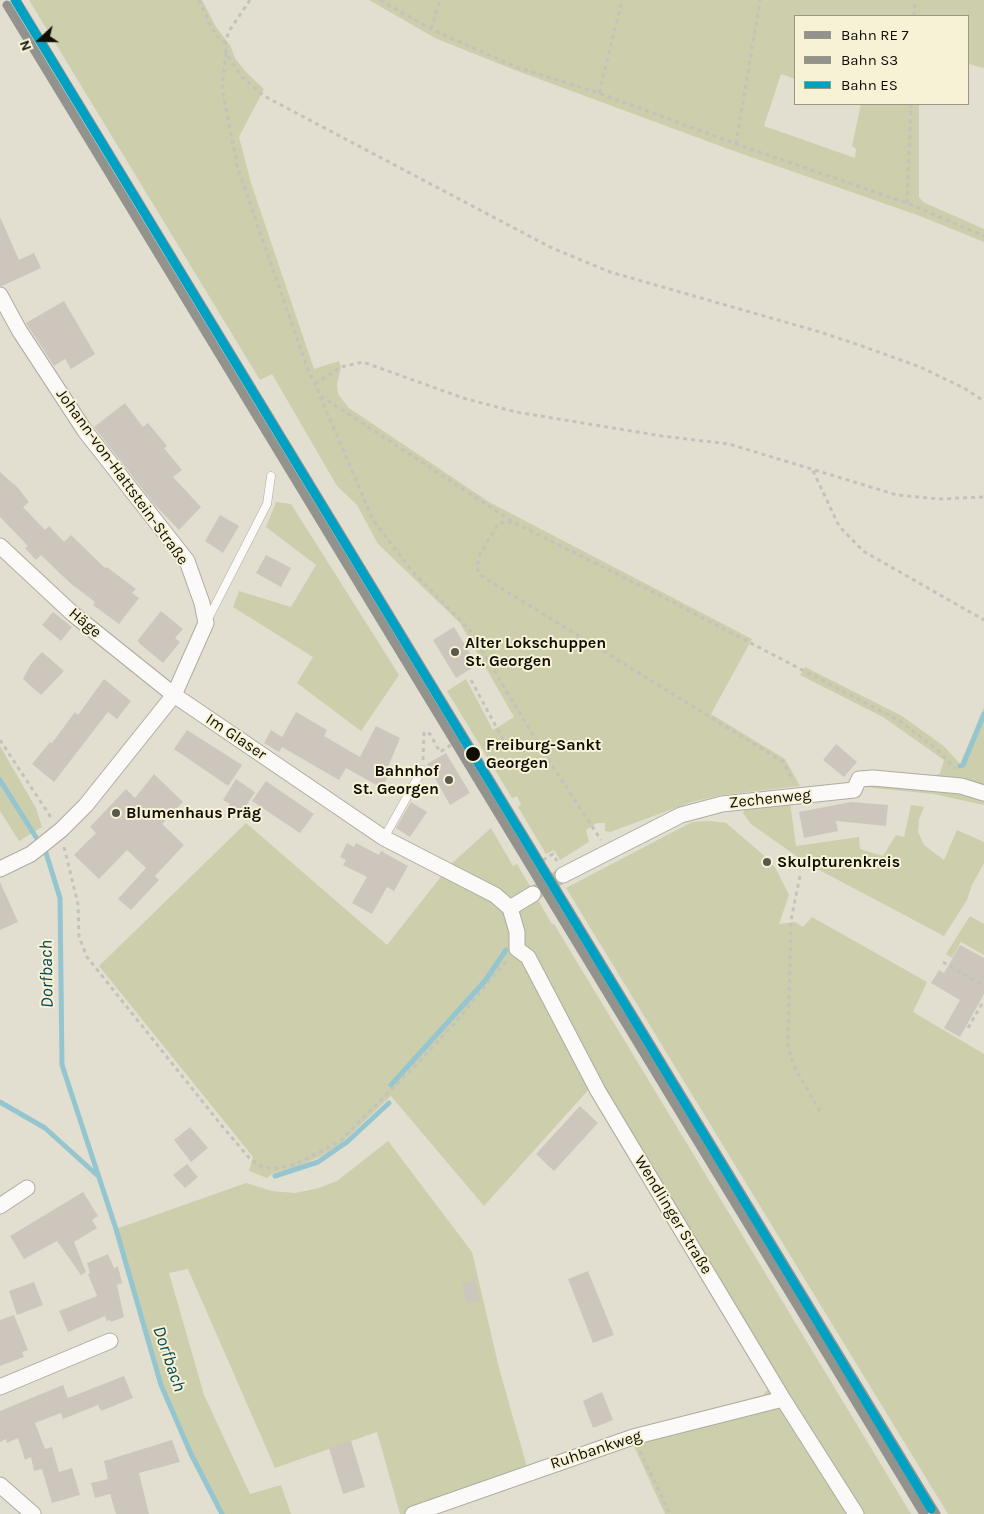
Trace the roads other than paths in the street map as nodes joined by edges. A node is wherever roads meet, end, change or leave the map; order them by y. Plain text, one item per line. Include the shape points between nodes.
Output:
1 (0, 295) edge
2 (271, 476) dead end
3 (0, 546) edge
4 (206, 623) junction
5 (174, 695) junction
6 (422, 770) road end
7 (984, 793) edge
8 (384, 838) junction
9 (0, 869) edge
10 (563, 874) tunnel mouth
11 (533, 894) tunnel mouth
12 (510, 908) junction
13 (27, 1188) dead end
14 (0, 1206) edge
15 (110, 1341) dead end
16 (0, 1388) edge
17 (783, 1399) junction
18 (0, 1485) edge
19 (33, 1514) edge
20 (413, 1514) edge
21 (856, 1514) edge

1 - 4 street, Johann-von-Hattstein-Straße via 85,431 187,561
2 - 4 lane via 267,504
3 - 5 street, Häge via 73,614
4 - 5 street
5 - 8 street, Im Glaser
5 - 9 street via 86,805 31,854
6 - 8 lane
7 - 10 street, Zechenweg via 961,786 873,778 858,779 854,790 722,804 681,815
8 - 12 street, Im Glaser via 495,895
11 - 12 street
12 - 17 street, Wendlinger Straße via 517,932 517,949 528,957 598,1091
13 - 14 street
15 - 16 street
17 - 20 street, Ruhbankweg via 633,1436
17 - 21 street, Wendlinger Straße
18 - 19 street

